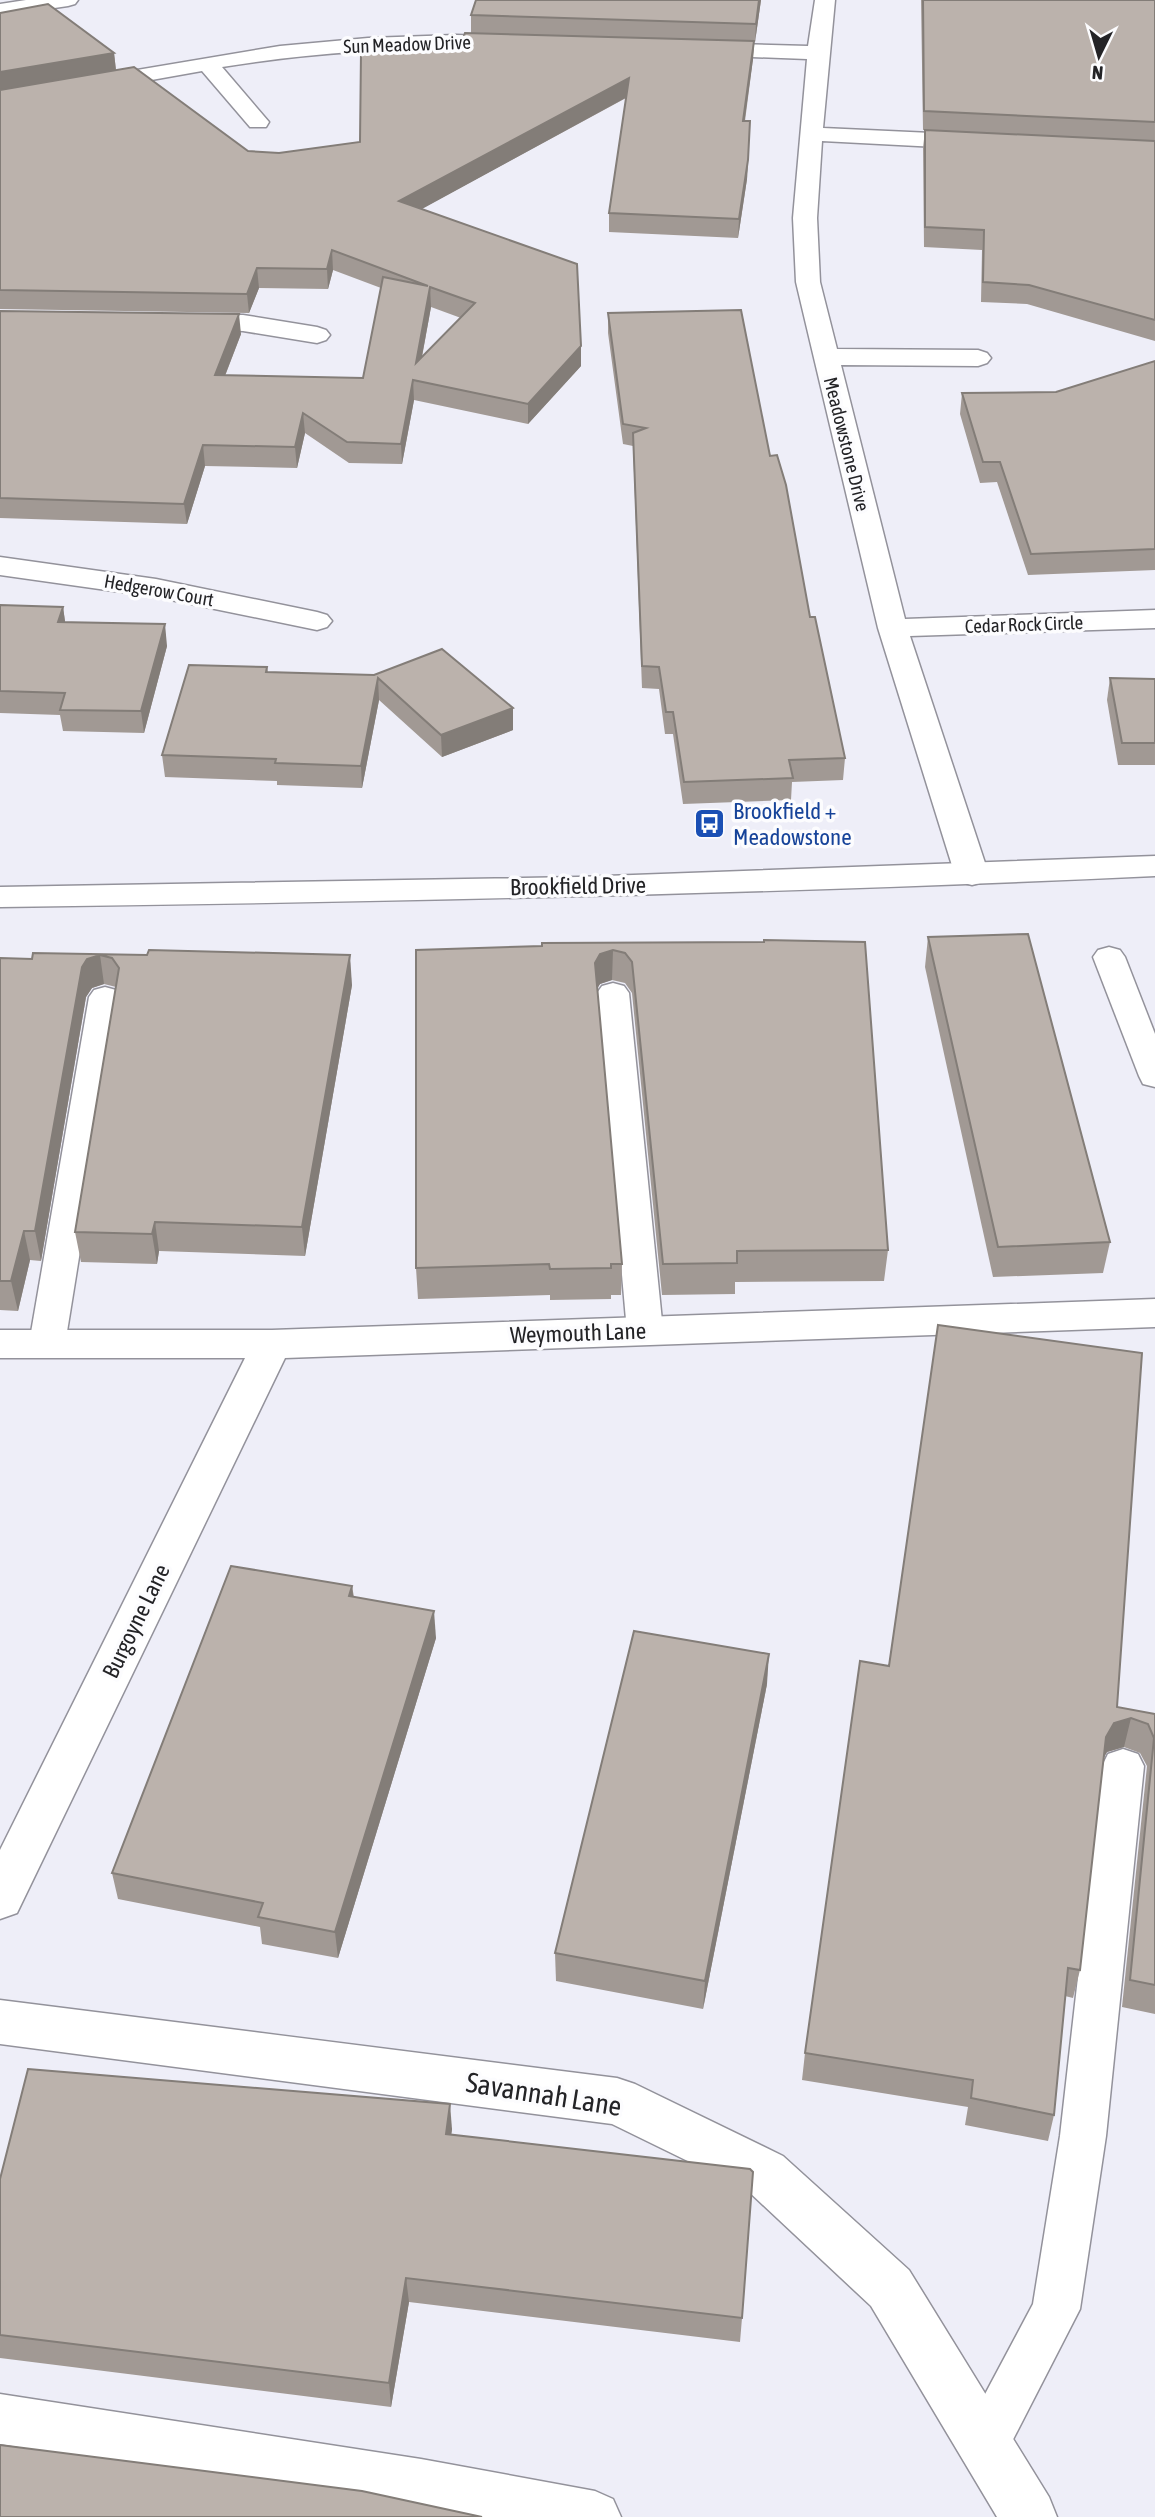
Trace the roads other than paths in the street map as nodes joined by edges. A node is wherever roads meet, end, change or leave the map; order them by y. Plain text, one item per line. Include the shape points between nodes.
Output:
1 (68, 0) edge
2 (825, 0) edge
3 (0, 10) edge
4 (530, 43) edge
5 (681, 48) edge
6 (818, 53) junction
7 (208, 64) junction
8 (0, 100) edge
9 (258, 122) dead end
10 (812, 134) junction
11 (990, 142) edge
12 (162, 323) edge
13 (317, 335) dead end
14 (825, 357) junction
15 (978, 358) dead end
16 (0, 566) edge
17 (1155, 620) edge
18 (317, 621) dead end
19 (893, 628) junction
20 (1155, 866) edge
21 (972, 875) junction
22 (0, 897) edge
23 (1109, 957) dead end
24 (613, 993) dead end
25 (105, 997) edge
26 (1155, 1076) edge
27 (1155, 1313) edge
28 (645, 1331) junction
29 (272, 1343) junction
30 (47, 1344) junction
31 (0, 1345) edge
32 (1123, 1766) dead end
33 (0, 1898) edge
34 (0, 2022) edge
35 (0, 2419) edge
36 (984, 2443) junction
37 (595, 2517) edge
38 (1029, 2517) edge

1 - 3 street
2 - 6 street, Meadowstone Drive
4 - 7 street, Sun Meadow Drive via 338,46
5 - 6 street
6 - 10 street, Meadowstone Drive
7 - 8 street, Sun Meadow Drive
7 - 9 street
10 - 11 street
10 - 14 street, Meadowstone Drive via 805,218 808,282
12 - 13 street via 243,323
14 - 15 street
14 - 19 street, Meadowstone Drive
16 - 18 street, Hedgerow Court via 156,588
17 - 19 street, Cedar Rock Circle
19 - 21 street, Meadowstone Drive
20 - 21 street, Brookfield Drive
21 - 22 street, Brookfield Drive
23 - 26 lane
24 - 28 lane
25 - 30 lane
27 - 28 street, Weymouth Lane
28 - 29 street, Weymouth Lane
29 - 30 street, Weymouth Lane
29 - 33 street, Burgoyne Lane
30 - 31 street, Weymouth Lane
32 - 36 lane via 1083,2136 1056,2309
34 - 36 street, Savannah Lane via 617,2101 765,2173 890,2288
35 - 37 lane via 421,2484
36 - 38 street, Savannah Lane

